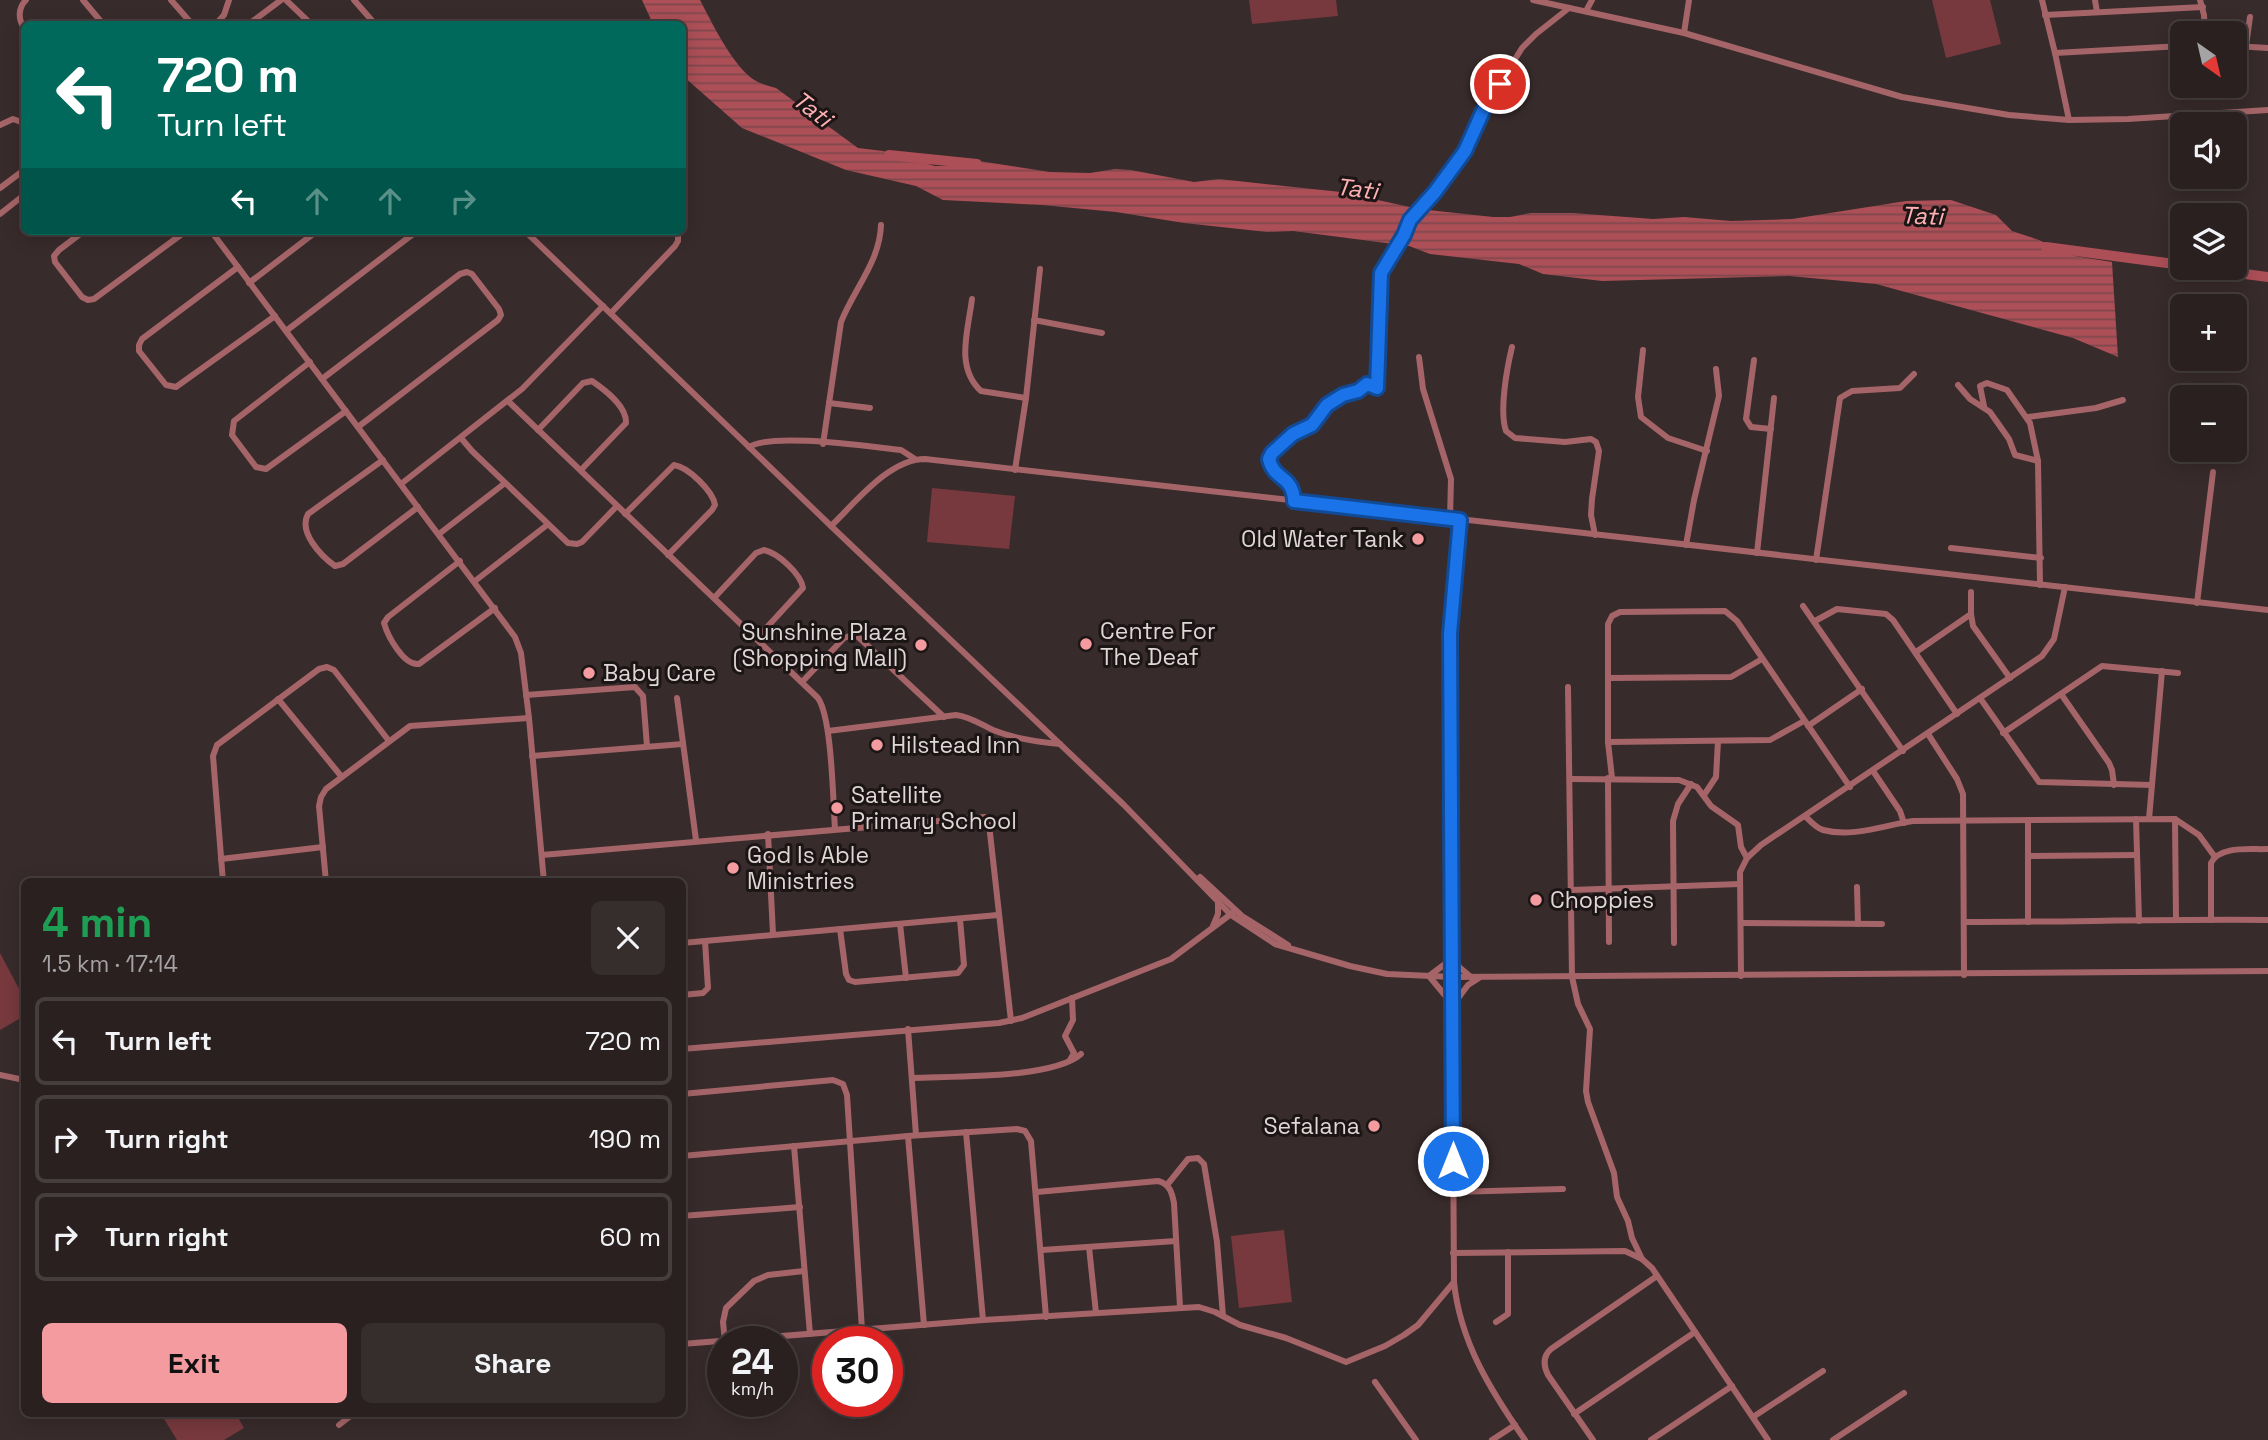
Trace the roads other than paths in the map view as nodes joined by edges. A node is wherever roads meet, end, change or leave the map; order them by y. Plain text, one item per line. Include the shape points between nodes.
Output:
1 (26, 0) edge
2 (83, 0) edge
3 (171, 0) edge
4 (229, 0) edge
5 (284, 0) edge
6 (354, 0) edge
7 (1533, 0) edge
8 (1592, 0) edge
9 (1689, 0) edge
10 (2042, 0) edge
11 (2095, 0) edge
12 (2201, 3) edge
13 (1569, 8) junction
14 (1586, 12) junction
15 (2097, 12) junction
16 (2045, 15) junction
17 (2250, 17) dead end
18 (21, 21) edge
19 (100, 21) edge
20 (189, 21) edge
21 (219, 21) edge
22 (254, 21) edge
23 (308, 21) edge
24 (372, 21) edge
25 (2203, 21) edge
26 (1684, 33) junction
27 (2247, 39) edge
28 (2247, 46) edge
29 (2170, 47) edge
30 (2268, 48) edge
31 (2055, 53) junction
32 (2268, 110) edge
33 (2069, 120) junction
34 (21, 122) edge
35 (0, 125) edge
36 (21, 172) edge
37 (0, 188) edge
38 (21, 197) edge
39 (0, 214) edge
40 (881, 225) dead end
41 (79, 235) edge
42 (181, 235) edge
43 (216, 235) edge
44 (312, 235) edge
45 (411, 235) edge
46 (529, 235) edge
47 (678, 235) edge
48 (238, 267) junction
49 (1040, 269) dead end
50 (249, 283) junction
51 (972, 299) dead end
52 (603, 306) junction
53 (611, 313) junction
54 (275, 316) junction
55 (1034, 320) junction
56 (286, 331) junction
57 (1102, 333) dead end
58 (1512, 347) dead end
59 (1643, 350) dead end
60 (1419, 357) dead end
61 (1754, 360) dead end
62 (310, 362) junction
63 (1716, 369) dead end
64 (1914, 374) dead end
65 (322, 379) junction
66 (1958, 385) dead end
67 (1026, 398) junction
68 (1774, 398) dead end
69 (2123, 400) dead end
70 (508, 401) junction
71 (829, 403) junction
72 (1984, 407) junction
73 (870, 408) dead end
74 (346, 411) junction
75 (2028, 417) junction
76 (358, 427) junction
77 (538, 429) junction
78 (1771, 429) junction
79 (461, 438) junction
80 (823, 444) junction
81 (749, 447) junction
82 (1707, 451) junction
83 (915, 459) junction
84 (383, 460) junction
85 (2038, 461) junction
86 (581, 470) junction
87 (1015, 470) junction
88 (2213, 472) dead end
89 (505, 483) junction
90 (401, 484) junction
91 (1294, 501) junction
92 (617, 506) junction
93 (418, 507) junction
94 (625, 514) junction
95 (1450, 519) junction
96 (1460, 520) junction
97 (547, 524) junction
98 (831, 527) junction
99 (439, 534) junction
100 (1595, 535) junction
101 (1686, 545) junction
102 (1951, 548) dead end
103 (1757, 553) junction
104 (668, 555) junction
105 (2040, 558) junction
106 (1816, 560) junction
107 (460, 561) junction
108 (475, 581) junction
109 (2040, 585) junction
110 (2065, 587) junction
111 (1972, 592) dead end
112 (714, 598) junction
113 (2197, 603) junction
114 (1803, 606) dead end
115 (495, 608) junction
116 (2268, 610) edge
117 (1971, 614) junction
118 (1815, 621) junction
119 (757, 638) junction
120 (1916, 652) junction
121 (1762, 659) junction
122 (2162, 671) junction
123 (2178, 673) dead end
124 (1609, 678) junction
125 (2010, 678) junction
126 (803, 681) junction
127 (1568, 687) dead end
128 (1862, 689) junction
129 (2061, 694) junction
130 (526, 695) junction
131 (677, 698) dead end
132 (1980, 698) junction
133 (278, 699) junction
134 (1957, 714) junction
135 (944, 717) junction
136 (529, 718) junction
137 (1806, 723) junction
138 (828, 731) junction
139 (2003, 733) junction
140 (1928, 734) junction
141 (389, 741) junction
142 (1718, 741) junction
143 (1608, 742) junction
144 (683, 744) junction
145 (1060, 744) junction
146 (647, 746) junction
147 (1903, 751) junction
148 (532, 757) junction
149 (1874, 771) junction
150 (341, 776) junction
151 (1610, 778) junction
152 (1570, 779) junction
153 (1692, 784) junction
154 (2114, 785) junction
155 (2152, 785) junction
156 (1850, 787) junction
157 (1704, 795) junction
158 (1805, 816) junction
159 (2136, 819) junction
160 (2149, 819) junction
161 (2175, 819) junction
162 (1964, 820) junction
163 (2028, 820) junction
164 (1904, 823) junction
165 (835, 829) junction
166 (768, 834) junction
167 (696, 840) junction
168 (323, 847) junction
169 (2268, 849) edge
170 (542, 855) junction
171 (2137, 855) junction
172 (2028, 856) junction
173 (1175, 857) junction
174 (2215, 857) junction
175 (1747, 858) junction
176 (220, 859) junction
177 (222, 878) edge
178 (326, 878) edge
179 (544, 878) edge
180 (1740, 884) junction
181 (1857, 887) dead end
182 (1610, 888) junction
183 (1674, 888) junction
184 (1571, 890) junction
185 (1217, 901) junction
186 (1233, 913) junction
187 (998, 915) junction
188 (960, 919) junction
189 (2176, 919) junction
190 (2211, 920) junction
191 (2268, 920) edge
192 (1964, 922) junction
193 (2028, 922) junction
194 (2139, 922) junction
195 (1741, 923) junction
196 (900, 924) junction
197 (1858, 924) junction
198 (1882, 924) dead end
199 (840, 929) junction
200 (1210, 931) junction
201 (773, 934) junction
202 (705, 941) junction
203 (1609, 942) dead end
204 (686, 943) edge
205 (1674, 943) dead end
206 (1451, 948) junction
207 (2268, 971) edge
208 (1964, 975) junction
209 (1429, 976) junction
210 (1481, 976) junction
211 (1741, 976) junction
212 (1452, 977) junction
213 (1472, 977) junction
214 (1572, 977) junction
215 (906, 978) junction
216 (686, 995) edge
217 (1072, 998) junction
218 (1453, 1005) junction
219 (1011, 1021) junction
220 (908, 1029) junction
221 (686, 1049) edge
222 (1081, 1054) dead end
223 (1069, 1062) junction
224 (0, 1075) edge
225 (21, 1079) edge
226 (912, 1079) junction
227 (686, 1094) edge
228 (967, 1132) junction
229 (916, 1135) junction
230 (908, 1136) junction
231 (849, 1140) junction
232 (794, 1146) junction
233 (686, 1156) edge
234 (1167, 1185) junction
235 (1563, 1189) dead end
236 (1037, 1192) junction
237 (1453, 1192) junction
238 (800, 1207) junction
239 (686, 1216) edge
240 (1176, 1241) junction
241 (1089, 1247) junction
242 (1042, 1250) junction
243 (1508, 1252) junction
244 (1453, 1253) junction
245 (1642, 1259) junction
246 (804, 1271) junction
247 (1657, 1276) junction
248 (1454, 1282) junction
249 (1180, 1307) junction
250 (1096, 1313) junction
251 (1223, 1316) junction
252 (1046, 1317) junction
253 (983, 1320) junction
254 (1496, 1322) dead end
255 (924, 1325) junction
256 (723, 1326) edge
257 (862, 1326) edge
258 (903, 1327) edge
259 (1695, 1332) junction
260 (810, 1334) joint
261 (798, 1335) edge
262 (707, 1343) edge
263 (686, 1345) edge
264 (1823, 1371) dead end
265 (1375, 1382) dead end
266 (1732, 1386) junction
267 (1904, 1393) dead end
268 (1574, 1414) junction
269 (349, 1417) edge
270 (1753, 1417) junction
271 (340, 1425) dead end
272 (1515, 1425) junction
273 (1416, 1440) edge
274 (1492, 1440) edge
275 (1525, 1440) edge
276 (1593, 1440) edge
277 (1651, 1440) edge
278 (1768, 1440) edge
279 (1833, 1440) edge

1 - 18 street
2 - 19 street
3 - 20 street
4 - 21 street
5 - 22 street
5 - 23 street
6 - 24 street
7 - 13 street
8 - 14 street
9 - 26 street
10 - 16 street
11 - 15 street
12 - 15 street
12 - 25 street
13 - 14 street
13 - 91 street via 1522,48 1483,111 1465,151 1410,220 1383,268 1377,388 1367,384 1340,396 1312,425 1293,434 1270,455 1276,474 1292,486
14 - 26 street
15 - 16 street
16 - 31 street
17 - 27 street
26 - 33 street via 1902,97
28 - 30 street
29 - 31 street
31 - 33 street
32 - 33 street
34 - 35 street via 13,119
36 - 37 street
38 - 39 street
40 - 71 street via 876,253 841,322
41 - 42 street via 54,256 88,300
43 - 48 street
44 - 50 street
45 - 56 street
46 - 52 street
47 - 53 street via 675,246
48 - 50 street
48 - 54 street via 142,339 139,351 166,385 176,387
49 - 55 street
50 - 54 street
51 - 67 street via 964,363 968,374 981,391
52 - 53 street
52 - 70 street
53 - 81 street
54 - 56 street
55 - 57 street
55 - 67 street
56 - 62 street
58 - 100 street via 1505,388 1506,431 1515,438 1596,442 1599,451 1591,516
59 - 82 street via 1638,397 1643,420 1668,438
60 - 95 street via 1423,388 1451,479
61 - 78 street via 1746,419 1751,427
62 - 65 street
62 - 74 street via 234,421 232,435 240,446 256,467 267,470
63 - 82 street via 1719,396
64 - 106 street via 1900,388 1852,391 1840,398
65 - 74 street
65 - 76 street via 460,274 472,274 499,309 498,320
66 - 72 street via 1970,400
67 - 87 street
68 - 78 street
69 - 75 street
70 - 77 street
70 - 79 street
71 - 73 street
71 - 80 street
72 - 75 street via 1980,386 1994,384 2011,393
72 - 85 street via 2001,426 2015,455
74 - 76 street
75 - 85 street
76 - 84 street
77 - 86 street
77 - 86 street via 583,383 592,382 609,395 625,413 626,423
78 - 103 street
79 - 89 street
79 - 90 street
80 - 81 street via 765,441
80 - 83 street via 901,450
81 - 98 street
82 - 101 street
83 - 87 street
83 - 98 street via 887,473
84 - 90 street
84 - 93 street via 308,514 306,534 335,566
85 - 105 street
86 - 92 street
87 - 91 street
88 - 113 street
89 - 97 street
89 - 99 street
90 - 93 street
91 - 95 street
92 - 94 street
92 - 97 street via 577,544 568,543
93 - 99 street
94 - 104 street
94 - 104 street via 674,466 703,486 715,505
95 - 96 street
96 - 100 street
96 - 206 street via 1450,634
97 - 108 street
98 - 145 street
99 - 107 street
100 - 101 street
101 - 103 street
102 - 105 street
103 - 106 street
104 - 112 street
105 - 109 street
106 - 109 street
107 - 108 street
107 - 115 street via 384,623 407,662 419,664
108 - 115 street
109 - 110 street
110 - 113 street
110 - 125 street via 2049,648
111 - 117 street
112 - 119 street
112 - 119 street via 756,553 774,553 803,588
113 - 116 street
114 - 118 street
115 - 130 street via 519,644
117 - 120 street
117 - 125 street via 1973,626
118 - 120 street via 1837,609 1886,614
118 - 128 street
119 - 126 street
120 - 134 street
121 - 124 street via 1731,677
121 - 124 street via 1728,612 1620,612 1612,615 1608,624
121 - 137 street
122 - 123 street
122 - 129 street via 2102,666
122 - 155 street
124 - 143 street
125 - 132 street
126 - 135 street via 844,638 855,634
126 - 138 street via 823,705
127 - 152 street
128 - 137 street
128 - 147 street
129 - 139 street
129 - 154 street via 2109,763
130 - 136 street
130 - 146 street via 635,687 643,696
131 - 144 street
132 - 134 street
132 - 139 street
133 - 141 street via 327,667
133 - 150 street
133 - 176 street via 213,750
134 - 140 street
135 - 138 street
135 - 145 street via 969,717 1028,741
136 - 141 street via 420,724
136 - 148 street
137 - 142 street via 1770,740
137 - 156 street
138 - 165 street
139 - 154 street via 2039,782
140 - 147 street
140 - 162 street via 1961,786
141 - 150 street
142 - 143 street
142 - 157 street via 1716,777
143 - 151 street
144 - 146 street
144 - 167 street
145 - 173 street
146 - 148 street
147 - 149 street
148 - 170 street
149 - 156 street
149 - 164 street
150 - 168 street via 321,797
151 - 152 street
151 - 153 street
151 - 182 street
152 - 184 street
153 - 157 street
153 - 183 street via 1678,804 1674,821
154 - 155 street
155 - 160 street
156 - 158 street
157 - 175 street via 1738,825
158 - 164 street via 1818,828 1831,831
158 - 175 street
159 - 160 street
159 - 163 street
159 - 171 street
160 - 161 street
161 - 174 street via 2199,835
161 - 189 street
162 - 163 street
162 - 164 street
162 - 192 street
163 - 172 street
165 - 166 street
165 - 187 street via 986,817
166 - 167 street
166 - 201 street
167 - 170 street
168 - 176 street
168 - 178 street
169 - 174 street via 2223,852
170 - 179 street
171 - 172 street
171 - 194 street
172 - 193 street
173 - 185 street
173 - 186 street
174 - 190 street via 2211,863
175 - 180 street
176 - 177 street
180 - 183 street
180 - 195 street
181 - 197 street
182 - 183 street
182 - 184 street
182 - 203 street
183 - 205 street
184 - 214 street
185 - 186 street
185 - 200 street via 1218,914
186 - 200 street
186 - 209 street via 1296,950 1369,970
187 - 188 street
187 - 219 street
188 - 196 street
188 - 215 street via 962,971
189 - 190 street
189 - 194 street
190 - 191 street
192 - 193 street
192 - 208 street
193 - 194 street
195 - 197 street
195 - 211 street
196 - 199 street
196 - 215 street
197 - 198 street
199 - 201 street
199 - 215 street via 851,981
200 - 217 street via 1171,959
201 - 202 street
202 - 204 street
202 - 216 street via 708,988
206 - 209 street via 1445,964
206 - 212 street
206 - 213 street via 1459,967
207 - 208 street
208 - 211 street
209 - 212 street
209 - 218 street
210 - 213 street
210 - 214 street
210 - 218 street
211 - 214 street
212 - 213 street
212 - 218 street
214 - 245 street via 1590,1029 1588,1102 1614,1173 1616,1197
217 - 219 street
217 - 223 street via 1073,1020 1065,1036 1073,1053
218 - 237 street
219 - 220 street
220 - 221 street
220 - 226 street
222 - 223 street
223 - 226 street via 1033,1072
224 - 225 street
226 - 229 street
227 - 231 street via 839,1081 847,1095
228 - 229 street
228 - 236 street via 1025,1131 1031,1141
228 - 253 street
229 - 230 street
230 - 231 street
230 - 255 street
231 - 232 street
231 - 257 street
232 - 233 street
232 - 238 street
234 - 236 street via 1158,1181
234 - 240 street via 1174,1203
234 - 251 street via 1188,1159 1198,1158 1204,1164
235 - 237 street
236 - 242 street
237 - 244 street
238 - 239 street
238 - 246 street
240 - 241 street
240 - 249 street
241 - 242 street
241 - 250 street
242 - 252 street
243 - 244 street
243 - 245 street via 1625,1251
243 - 254 street via 1508,1311
244 - 248 street
245 - 247 street
246 - 256 street via 754,1281 726,1308
246 - 260 street
247 - 259 street
247 - 268 street via 1546,1354 1546,1371
248 - 251 street via 1411,1330 1346,1362
248 - 272 street via 1467,1341
249 - 250 street
249 - 251 street via 1204,1308
250 - 252 street
252 - 253 street
253 - 255 street
255 - 258 street
259 - 266 street
259 - 268 street
260 - 261 street
262 - 263 street
264 - 270 street
265 - 273 street
266 - 270 street
266 - 277 street
267 - 279 street
268 - 276 street
269 - 271 street
270 - 278 street
272 - 274 street
272 - 275 street

